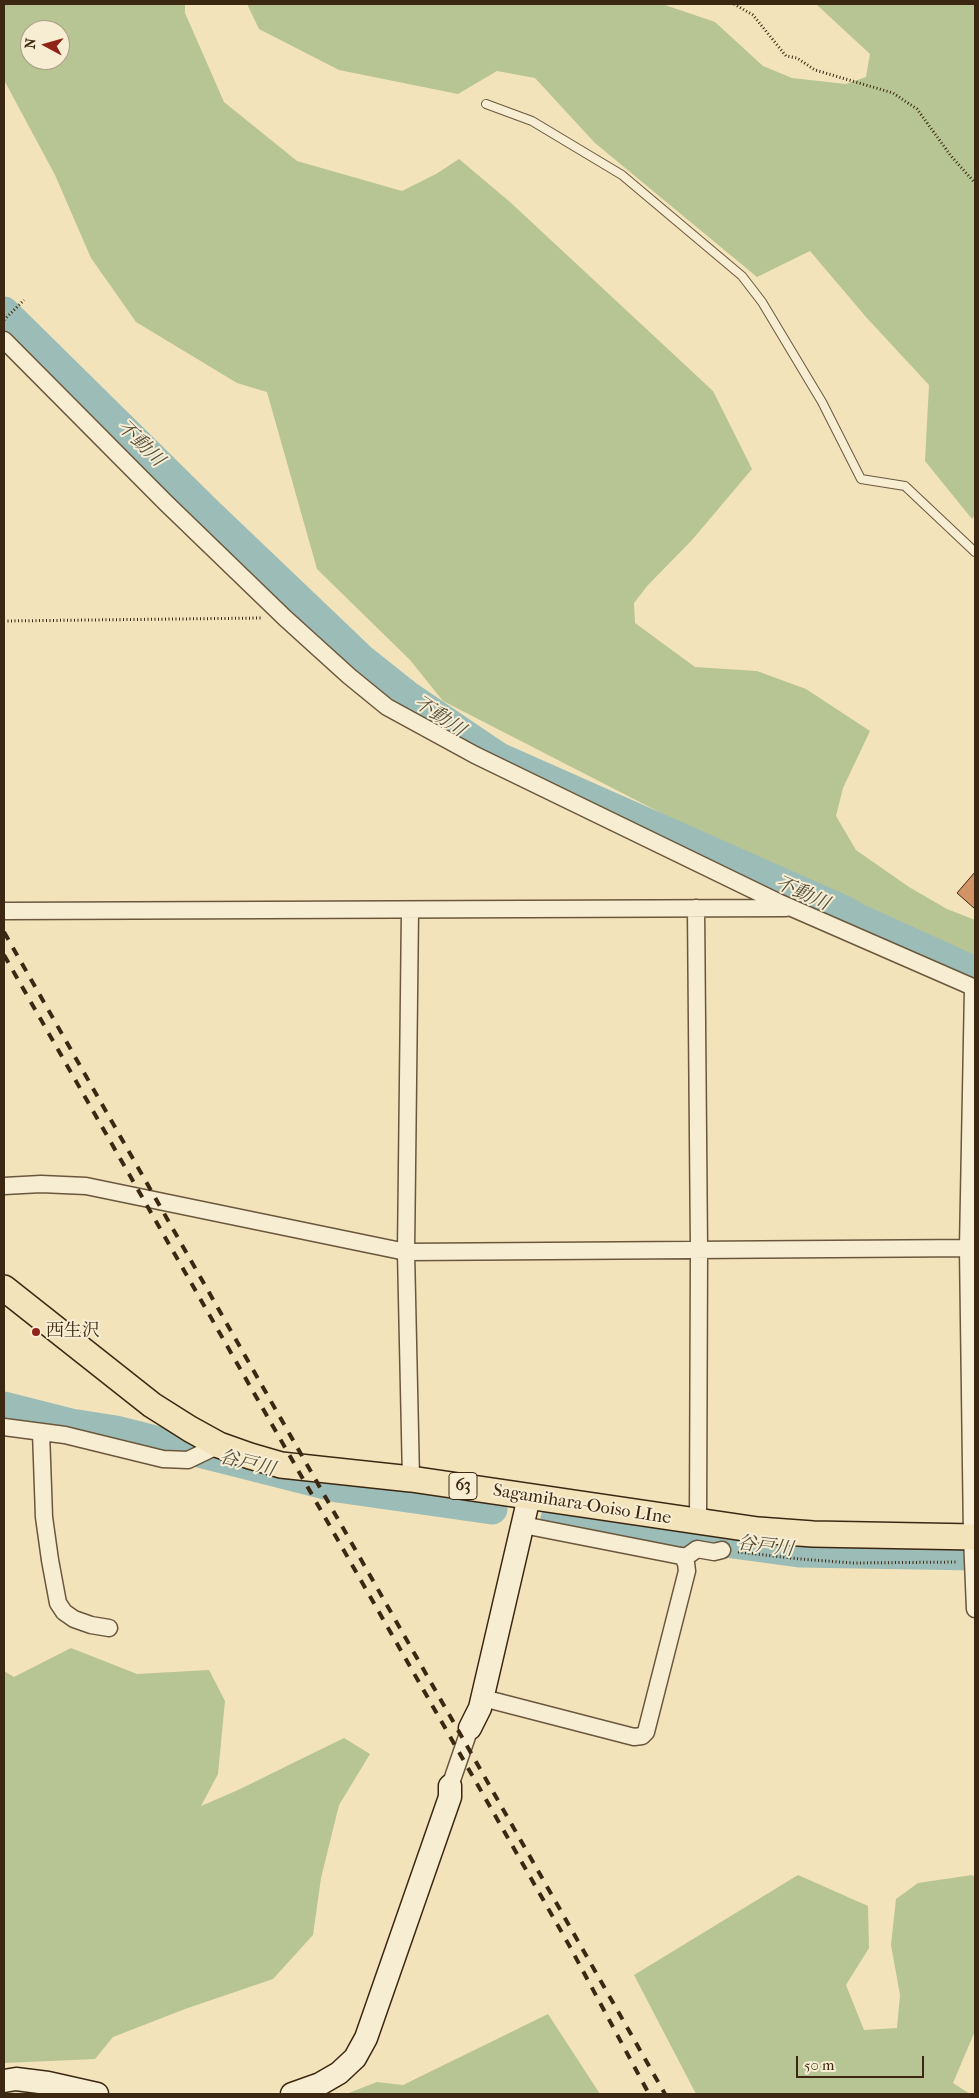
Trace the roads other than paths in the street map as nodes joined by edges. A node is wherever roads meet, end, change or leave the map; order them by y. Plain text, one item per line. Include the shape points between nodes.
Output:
1 (486, 104) dead end
2 (4, 340) edge
3 (975, 552) edge
4 (696, 908) junction
5 (793, 908) junction
6 (410, 910) junction
7 (4, 911) edge
8 (974, 988) edge
9 (4, 1186) edge
10 (972, 1248) edge
11 (699, 1250) junction
12 (406, 1252) junction
13 (4, 1288) edge
14 (4, 1427) edge
15 (41, 1432) junction
16 (214, 1448) junction
17 (411, 1479) junction
18 (530, 1497) junction
19 (698, 1522) junction
20 (523, 1525) junction
21 (973, 1548) edge
22 (722, 1550) road end
23 (682, 1556) junction
24 (975, 1609) edge
25 (109, 1628) dead end
26 (483, 1698) junction
27 (470, 1728) joint
28 (450, 1786) joint
29 (4, 2081) edge
30 (97, 2094) edge
31 (292, 2094) edge

1 - 3 lane via 532,121 622,175 742,276 762,302 807,377 861,479 905,486
2 - 5 street via 285,618 387,707 475,755
4 - 5 street
4 - 6 street
4 - 11 street
5 - 8 street
6 - 7 street
6 - 12 street
8 - 10 street
9 - 12 street via 86,1186
10 - 11 street
10 - 21 street
11 - 12 street
11 - 19 street
12 - 17 street
13 - 16 main road, Sagamihara-Ooiso LIne / 63 via 152,1404
14 - 15 street
15 - 16 street via 163,1459 188,1460
15 - 25 street via 44,1517 58,1603 74,1619
16 - 17 main road, Sagamihara-Ooiso LIne / 63 via 281,1464
17 - 18 main road, Sagamihara-Ooiso LIne / 63
18 - 19 main road, Sagamihara-Ooiso LIne / 63
18 - 20 street
19 - 21 main road, Sagamihara-Ooiso LIne / 63
20 - 23 street
20 - 26 street
21 - 24 street
22 - 23 street via 697,1549 686,1557
23 - 26 street via 687,1571 646,1732 642,1736 634,1738
26 - 27 street
27 - 28 street
28 - 31 street via 450,1797 366,2038 355,2058 339,2073
29 - 30 street via 16,2079 48,2083

